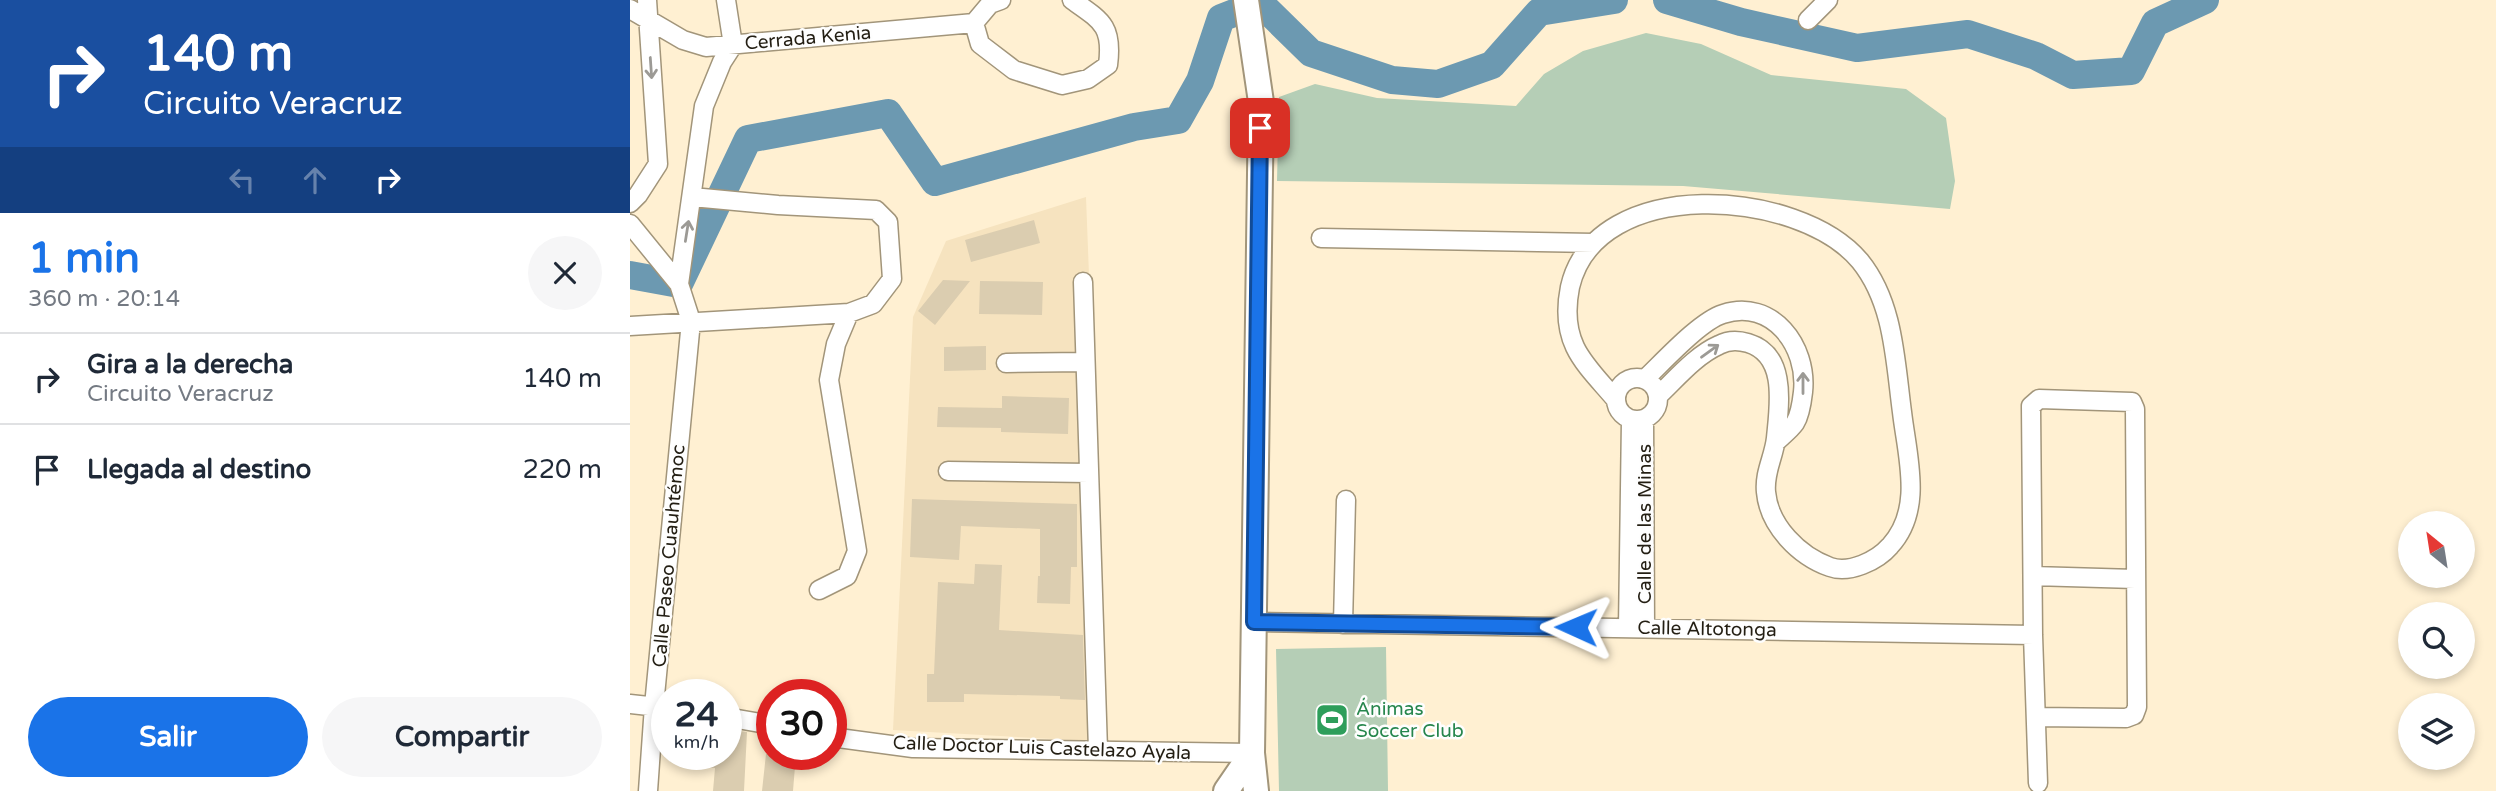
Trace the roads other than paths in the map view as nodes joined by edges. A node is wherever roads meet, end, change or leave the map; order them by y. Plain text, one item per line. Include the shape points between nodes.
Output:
1 (648, 0) edge
2 (726, 0) edge
3 (1001, 0) edge
4 (1072, 0) edge
5 (1246, 0) edge
6 (1828, 0) edge
7 (630, 9) edge
8 (648, 19) junction
9 (1808, 20) dead end
10 (974, 23) junction
11 (733, 44) junction
12 (692, 197) junction
13 (630, 202) edge
14 (630, 224) edge
15 (1321, 238) dead end
16 (1594, 243) junction
17 (1083, 282) dead end
18 (679, 284) junction
19 (849, 313) junction
20 (691, 321) junction
21 (630, 326) edge
22 (1085, 362) junction
23 (1006, 363) dead end
24 (1645, 379) junction
25 (1619, 392) junction
26 (1658, 396) junction
27 (1638, 419) junction
28 (1776, 442) junction
29 (948, 471) dead end
30 (1089, 473) junction
31 (1346, 500) dead end
32 (2034, 576) junction
33 (2135, 579) junction
34 (819, 590) dead end
35 (1254, 622) junction
36 (1343, 624) junction
37 (1637, 628) junction
38 (2033, 635) junction
39 (663, 679) edge
40 (630, 704) edge
41 (651, 706) edge
42 (2036, 717) junction
43 (847, 739) edge
44 (1098, 750) junction
45 (1252, 753) junction
46 (652, 770) edge
47 (2038, 783) dead end
48 (649, 791) edge
49 (1226, 791) edge
50 (1256, 791) edge

1 - 8 street
2 - 11 street
3 - 10 street via 990,4
4 - 10 street via 1101,20 1111,43 1108,65 1087,79 1062,85 1014,69 981,44
5 - 35 street via 1261,102
6 - 9 street
7 - 8 street, Cerrada Kenia
8 - 11 street, Cerrada Kenia via 683,40 706,47
8 -> 13 street via 658,164
10 - 11 street, Cerrada Kenia
11 - 12 street via 704,106
18 -> 12 street
12 - 19 street via 876,210 888,222 892,279 873,304
14 - 18 street
15 - 16 street
16 - 25 street via 1573,274 1567,303 1569,330 1583,360
16 - 28 street via 1635,215 1663,207 1754,206 1796,218 1833,237 1859,261 1878,290 1891,329 1912,494 1906,524 1889,547 1864,564 1839,570 1795,547 1776,522 1766,494 1767,467
17 - 22 street
18 - 20 street
19 - 20 street
19 - 34 street via 836,344 829,380 857,551 847,576
20 - 21 street
20 - 39 street, Calle Paseo Cuauhtémoc
22 - 23 street
22 - 30 street
24 - 25 street via 1633,379
24 - 26 street
28 -> 24 street via 1796,422 1805,380 1795,344 1768,316 1746,310 1721,314
25 - 27 street via 1620,412
26 - 27 street via 1656,410
26 -> 28 street via 1720,344 1737,340 1752,344 1765,352 1779,381
27 - 37 street, Calle de las Minas
29 - 30 street
30 - 44 street
31 - 36 street
32 - 33 street
32 - 33 street via 2031,407 2039,399 2122,400 2132,402 2135,409
32 - 38 street
33 - 42 street via 2134,715
35 - 36 street, Calle Altotonga
35 - 45 street
36 - 37 street, Calle Altotonga
37 - 38 street, Calle Altotonga
38 - 42 street
40 - 41 street
42 - 47 street
43 - 44 street, Calle Doctor Luis Castelazo Ayala via 913,748
44 - 45 street, Calle Doctor Luis Castelazo Ayala
45 - 49 street
45 - 50 street
46 - 48 street, Calle Paseo Cuauhtémoc

